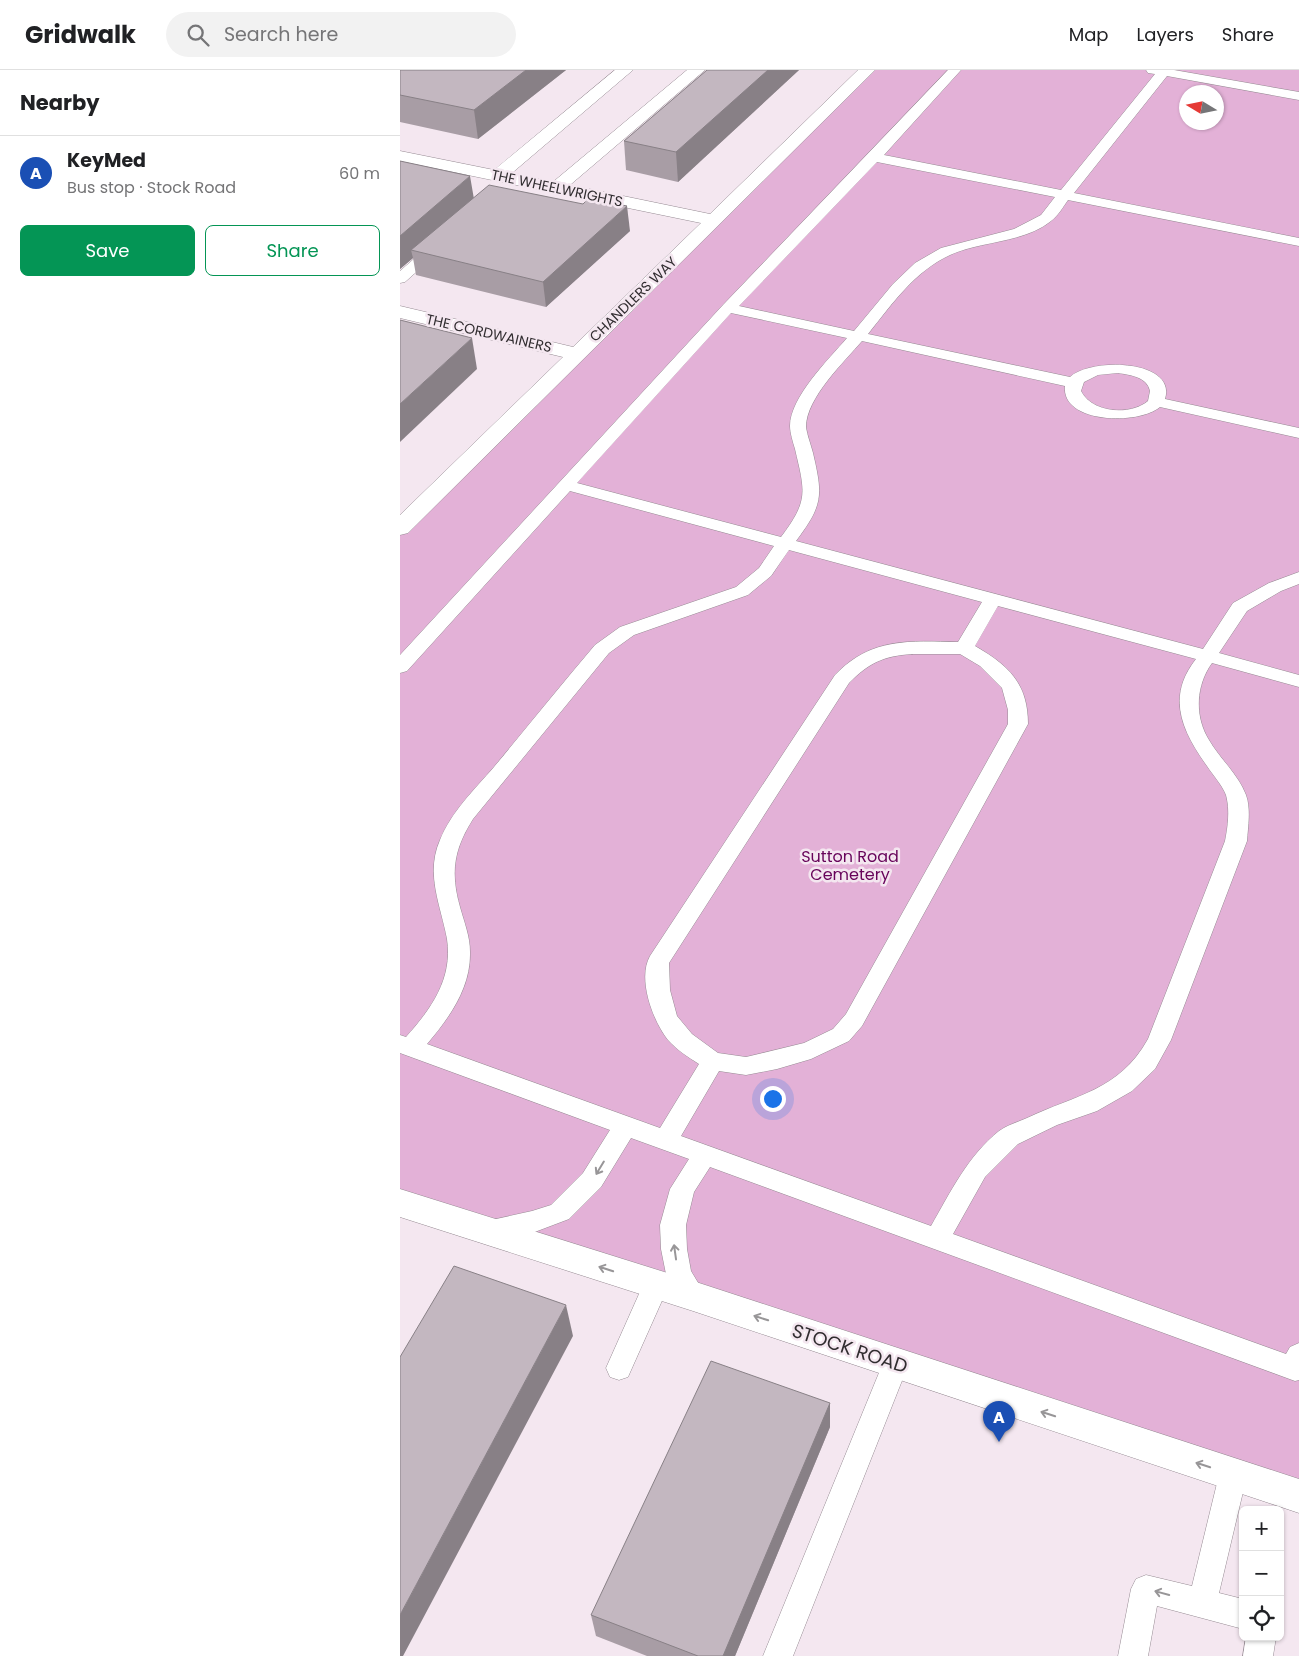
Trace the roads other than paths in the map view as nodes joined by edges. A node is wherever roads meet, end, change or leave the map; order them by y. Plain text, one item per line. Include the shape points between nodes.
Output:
1 (625, 70) edge
2 (696, 70) edge
3 (867, 70) edge
4 (954, 70) edge
5 (1160, 71) edge
6 (1299, 96) edge
7 (400, 156) edge
8 (874, 157) junction
9 (505, 183) junction
10 (556, 188) junction
11 (1065, 195) junction
12 (714, 220) junction
13 (443, 242) edge
14 (1299, 242) edge
15 (400, 278) edge
16 (728, 308) junction
17 (400, 312) edge
18 (858, 336) junction
19 (577, 354) junction
20 (1074, 383) junction
21 (1157, 402) junction
22 (1299, 433) edge
23 (566, 485) junction
24 (400, 528) edge
25 (784, 544) junction
26 (1299, 578) edge
27 (993, 599) junction
28 (964, 648) junction
29 (1208, 656) junction
30 (400, 667) edge
31 (1299, 681) edge
32 (405, 1046) edge
33 (713, 1061) junction
34 (625, 1126) junction
35 (666, 1140) junction
36 (705, 1155) junction
37 (400, 1203) edge
38 (487, 1230) junction
39 (937, 1239) junction
40 (656, 1285) junction
41 (693, 1296) junction
42 (1299, 1355) edge
43 (896, 1363) junction
44 (619, 1368) dead end
45 (1233, 1475) junction
46 (1299, 1496) edge
47 (1202, 1603) junction
48 (1239, 1613) edge
49 (1260, 1641) edge
50 (778, 1656) edge
51 (1133, 1656) edge
52 (1258, 1656) edge

1 - 9 street
2 - 10 street
3 - 12 street, CHANDLERS WAY
4 - 8 lane
5 - 6 lane
5 - 11 lane
7 - 9 street, THE WHEELWRIGHTS
8 - 11 lane
8 - 16 lane
9 - 10 street, THE WHEELWRIGHTS
10 - 12 street, THE WHEELWRIGHTS
11 - 14 lane
11 - 18 lane via 1046,218 1019,232 946,251 920,266 898,287
12 - 19 street, CHANDLERS WAY
13 - 15 lane
16 - 18 lane
16 - 23 lane
17 - 19 street, THE CORDWAINERS
18 - 20 lane
18 - 25 lane via 805,401 798,426 812,496 805,517
19 - 24 street, CHANDLERS WAY
20 - 21 lane via 1077,399 1087,407 1106,414 1132,414
20 - 21 lane via 1088,372 1101,369 1134,371 1158,385 1160,395
21 - 22 lane
23 - 25 lane
23 - 30 lane
25 - 27 lane
25 - 32 lane via 766,572 742,591 627,632 602,649 466,814 450,840 445,882 448,906 457,930 457,971 450,994 432,1024
26 - 29 lane via 1274,587 1240,607
27 - 28 lane
27 - 29 lane
28 - 33 lane via 885,651 861,661 842,679 658,962 657,986 663,1012 676,1034
28 - 33 lane via 987,660 1014,689 1020,707 1018,724 854,1020 841,1035 811,1050 777,1060 746,1066
29 - 31 lane
29 - 39 lane via 1194,674 1189,698 1190,718 1199,741 1236,795 1239,819 1236,841 1159,1040 1147,1062 1124,1084 1089,1104 1008,1137 976,1170
32 - 34 lane
33 - 35 lane
34 - 35 lane
34 -> 38 lane via 592,1180 560,1212 532,1222
35 - 36 lane
36 - 39 lane
41 -> 36 lane via 679,1274 673,1224 682,1189
37 - 38 street, STOCK ROAD
40 -> 38 street, STOCK ROAD
39 - 42 lane via 1295,1369
40 - 41 street, STOCK ROAD
40 - 44 lane
43 -> 41 street, STOCK ROAD
45 -> 43 street, STOCK ROAD
43 - 50 lane
45 - 46 street, STOCK ROAD
45 - 47 lane
47 - 48 lane
47 -> 51 lane via 1146,1589
49 - 52 lane

